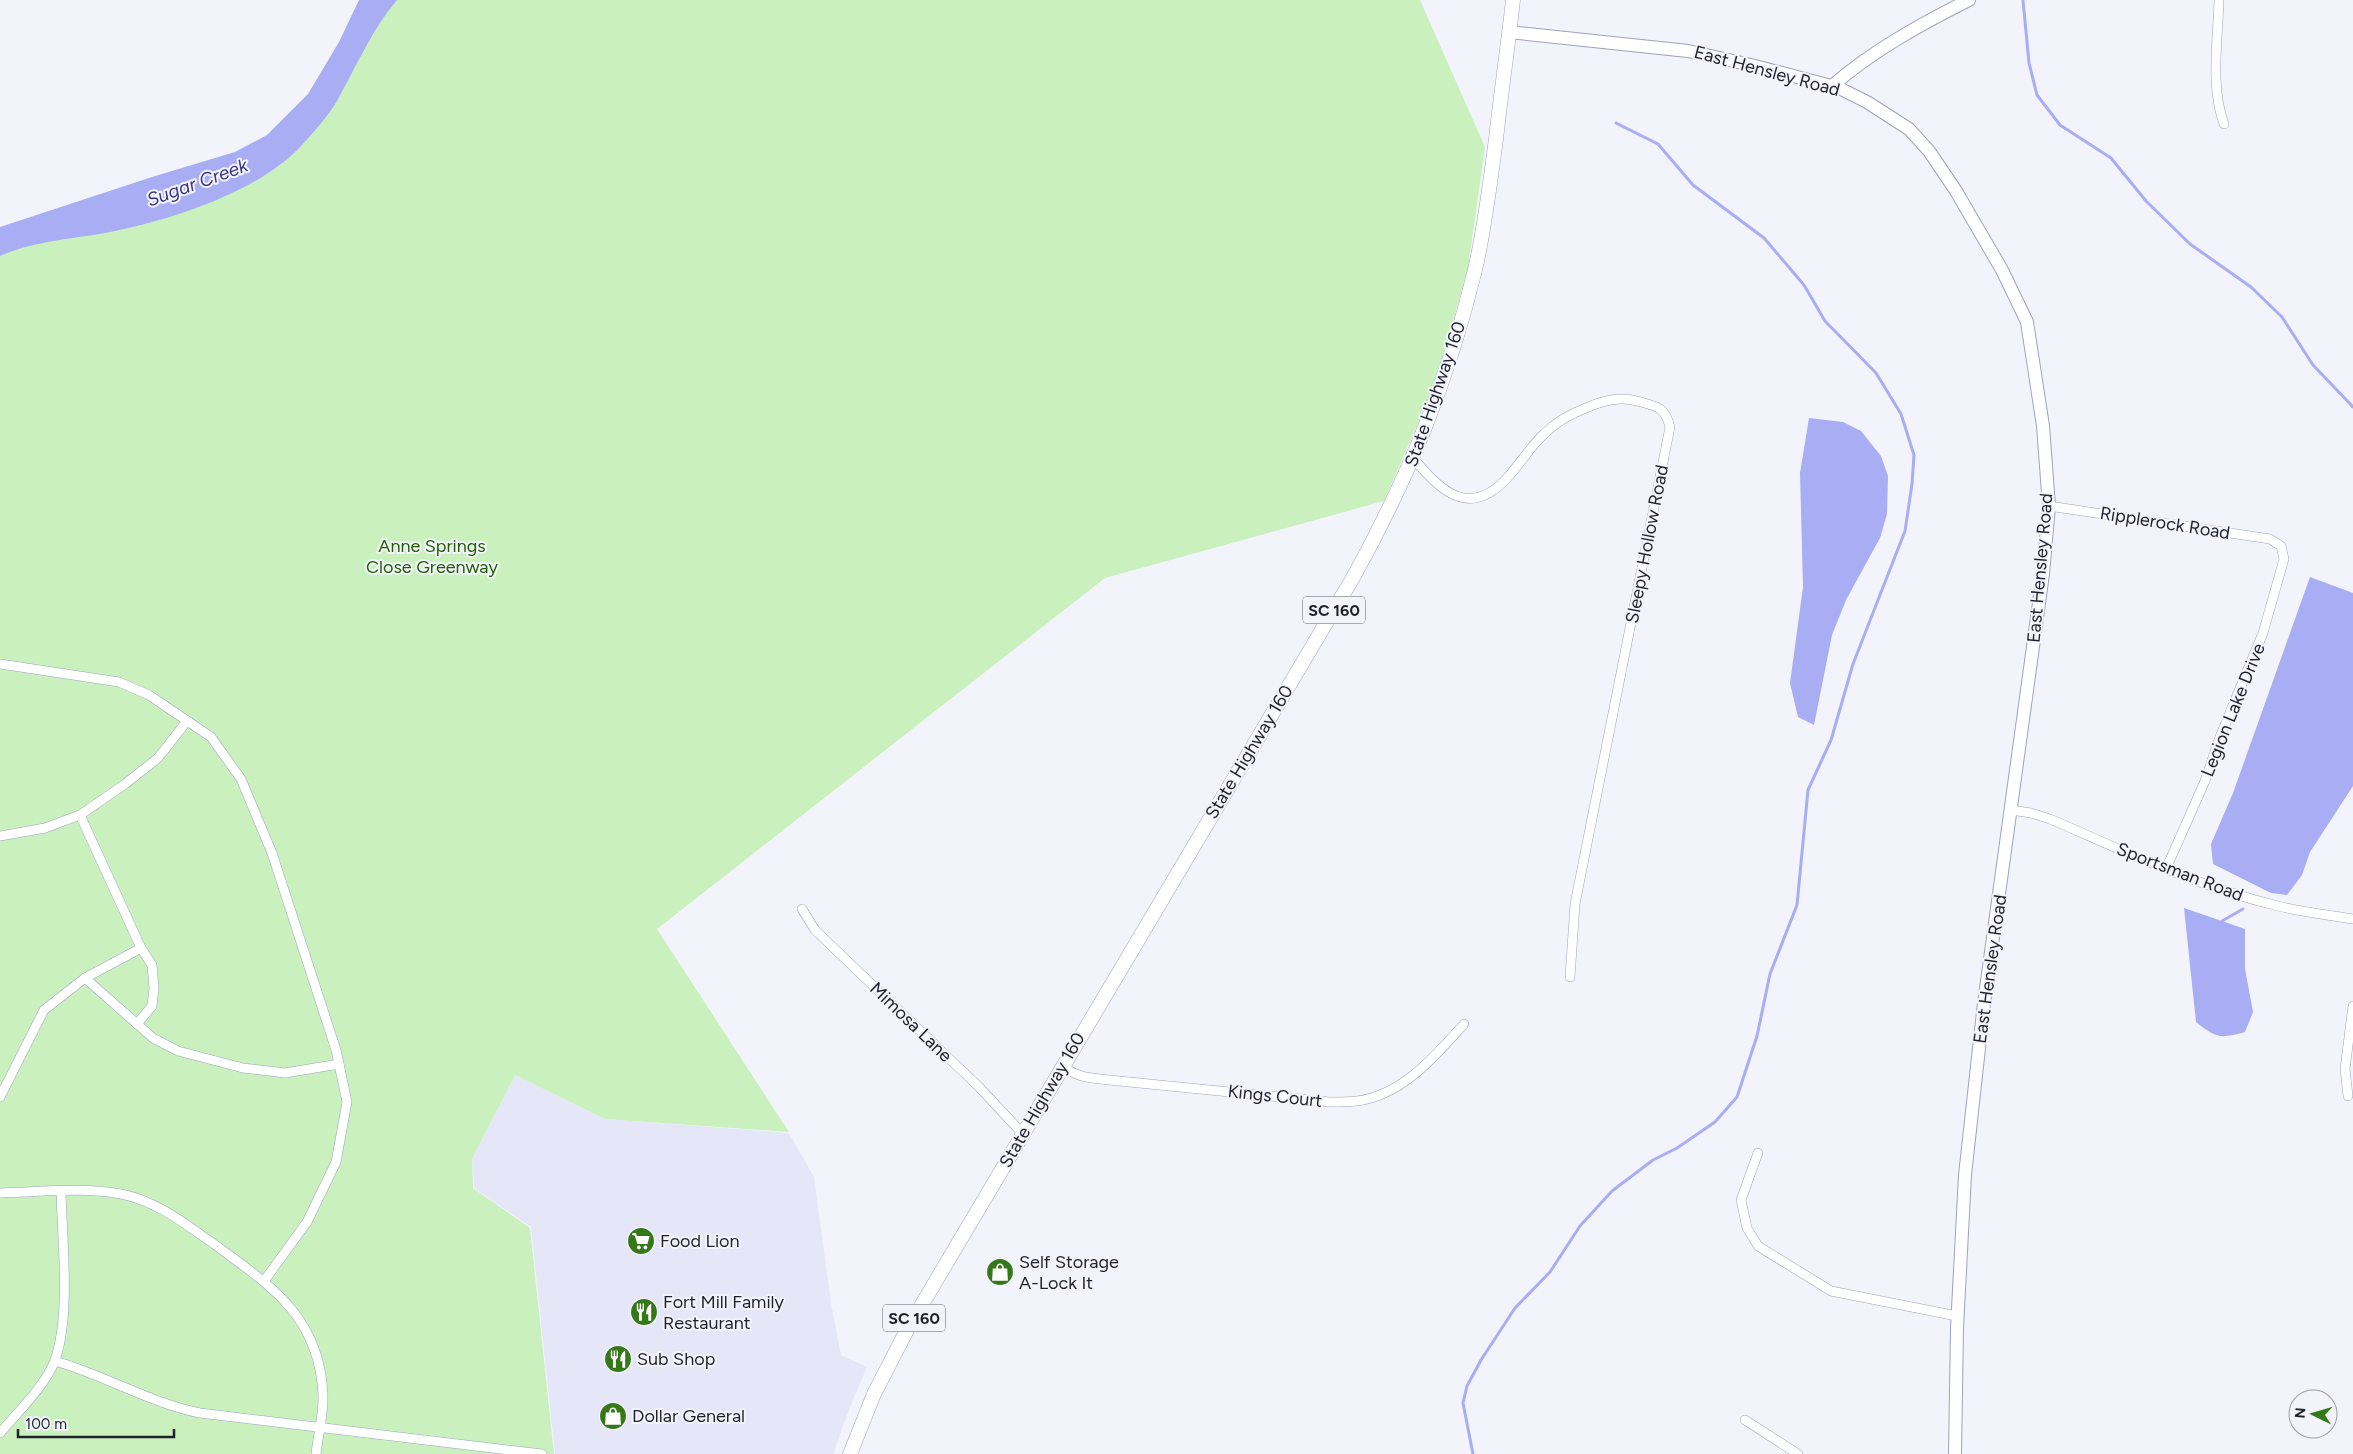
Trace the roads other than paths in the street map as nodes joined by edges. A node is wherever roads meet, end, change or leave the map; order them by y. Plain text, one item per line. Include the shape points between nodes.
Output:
1 (1513, 0) edge
2 (1969, 0) edge
3 (2220, 0) edge
4 (1509, 32) junction
5 (1832, 86) junction
6 (2224, 124) dead end
7 (1414, 459) junction
8 (2049, 506) junction
9 (2280, 546) joint
10 (0, 664) edge
11 (187, 721) junction
12 (2011, 810) junction
13 (80, 815) junction
14 (0, 836) edge
15 (2166, 869) junction
16 (802, 909) dead end
17 (2353, 919) edge
18 (140, 948) junction
19 (1570, 977) dead end
20 (85, 978) junction
21 (2353, 1006) edge
22 (137, 1024) junction
23 (1464, 1024) dead end
24 (339, 1064) junction
25 (1062, 1065) junction
26 (2348, 1096) dead end
27 (0, 1097) edge
28 (1023, 1134) junction
29 (1758, 1153) dead end
30 (61, 1191) junction
31 (0, 1193) edge
32 (264, 1281) junction
33 (1957, 1316) junction
34 (55, 1361) junction
35 (1745, 1420) dead end
36 (319, 1426) junction
37 (0, 1433) edge
38 (316, 1454) edge
39 (542, 1454) edge
40 (850, 1454) edge
41 (1798, 1454) edge
42 (1955, 1454) edge

1 - 4 main road, State Highway 160 / SC 160
2 - 5 main road via 1885,47
3 - 6 street via 2216,82
4 - 5 main road, East Hensley Road via 1688,50
4 - 7 main road, State Highway 160 / SC 160 via 1475,268 1442,384
5 - 8 main road, East Hensley Road via 1867,102 1909,128 1956,191 2002,270 2024,313 2031,338 2043,426
7 - 19 street, Sleepy Hollow Road via 1442,489 1468,499 1493,490 1506,479 1543,434 1555,425 1602,400 1637,401 1660,408 1667,416 1670,427 1665,455 1574,904
7 - 25 main road, State Highway 160 / SC 160 via 1354,576
8 - 9 street, Ripplerock Road via 2270,539
8 - 12 main road, East Hensley Road
9 - 15 street, Legion Lake Drive via 2284,560 2264,633
10 - 11 street via 119,682 149,696
11 - 13 street via 158,758
11 - 24 street via 211,737 241,779 272,853
12 - 15 street, Sportsman Road via 2050,819
12 - 33 main road, East Hensley Road via 1984,1003 1965,1175
13 - 14 street via 45,828
13 - 18 street
15 - 17 street, Sportsman Road via 2279,907
16 - 28 street, Mimosa Lane via 815,930
18 - 20 street
18 - 22 street via 152,965 154,988 152,1006
20 - 22 street
20 - 27 street via 44,1010
21 - 26 street via 2345,1069
22 - 24 street via 153,1038 178,1051 243,1068 285,1073
23 - 25 street, Kings Court via 1441,1050 1400,1085 1358,1101 1330,1102 1109,1080 1081,1076
24 - 32 street via 347,1102 336,1162 307,1222
25 - 28 main road, State Highway 160 / SC 160
28 - 40 main road, State Highway 160 / SC 160 via 895,1351
29 - 33 street via 1741,1200 1748,1228 1758,1246 1830,1292
30 - 31 street
30 - 32 street via 122,1194 147,1202 172,1214
30 - 34 street via 64,1314
32 - 36 street via 296,1312 312,1342 321,1372 323,1396
33 - 42 main road, East Hensley Road
34 - 36 street via 82,1368 179,1409
34 - 37 street
35 - 41 street
36 - 38 street
36 - 39 street

